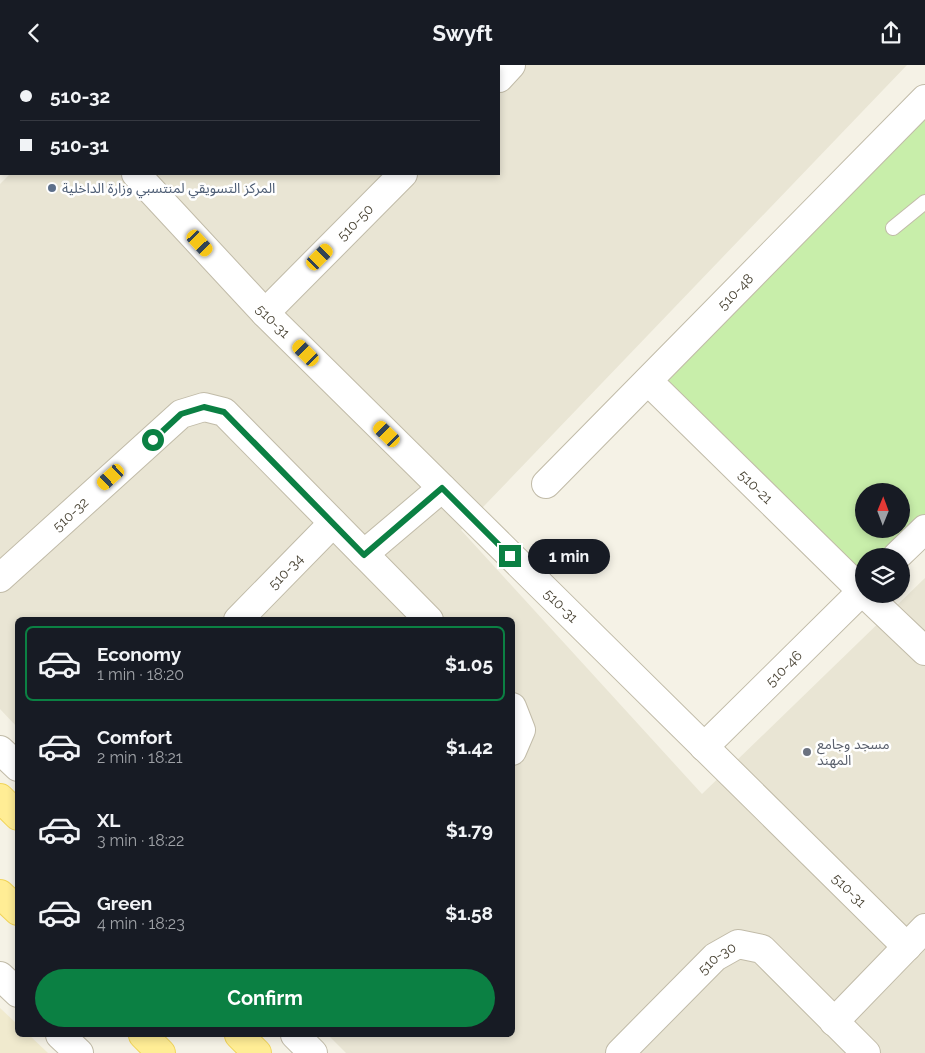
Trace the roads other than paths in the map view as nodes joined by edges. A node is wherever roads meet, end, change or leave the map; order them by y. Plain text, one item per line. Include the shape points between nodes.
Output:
1 (511, 65) edge
2 (500, 77) edge
3 (925, 99) edge
4 (137, 175) edge
5 (402, 175) edge
6 (925, 202) edge
7 (894, 228) dead end
8 (265, 313) junction
9 (648, 381) junction
10 (546, 485) dead end
11 (442, 488) junction
12 (333, 523) junction
13 (925, 529) edge
14 (905, 548) edge
15 (364, 555) junction
16 (0, 578) edge
17 (855, 584) edge
18 (855, 600) edge
19 (875, 603) edge
20 (241, 617) edge
21 (426, 617) edge
22 (925, 651) edge
23 (515, 715) edge
24 (515, 744) edge
25 (704, 747) junction
26 (0, 750) edge
27 (15, 764) edge
28 (0, 799) edge
29 (15, 813) edge
30 (0, 894) edge
31 (15, 908) edge
32 (916, 938) edge
33 (0, 976) edge
34 (15, 990) edge
35 (834, 1021) junction
36 (62, 1037) edge
37 (145, 1037) edge
38 (241, 1037) edge
39 (297, 1037) edge
40 (78, 1053) edge
41 (161, 1053) edge
42 (257, 1053) edge
43 (313, 1053) edge
44 (620, 1053) edge
45 (866, 1053) edge

1 - 2 street
3 - 9 street, 510-48
4 - 8 street, 510-31
5 - 8 street, 510-50
6 - 7 lane
8 - 11 street, 510-31
9 - 10 street, 510-48
9 - 17 street, 510-21
11 - 15 street
11 - 25 street, 510-31
12 - 15 street, 510-32
12 - 16 street, 510-32 via 224,412 204,407 181,414
12 - 20 street, 510-34
13 - 14 street
15 - 21 street, 510-32
18 - 25 street, 510-46
19 - 22 street, 510-21
23 - 24 street via 521,730
25 - 32 street, 510-31
26 - 27 street
28 - 29 main road
30 - 31 main road
32 - 35 street
33 - 34 street
35 - 44 street, 510-30 via 762,949 738,944 715,957
35 - 45 street, 510-30
36 - 40 street
37 - 41 main road
38 - 42 main road
39 - 43 street

